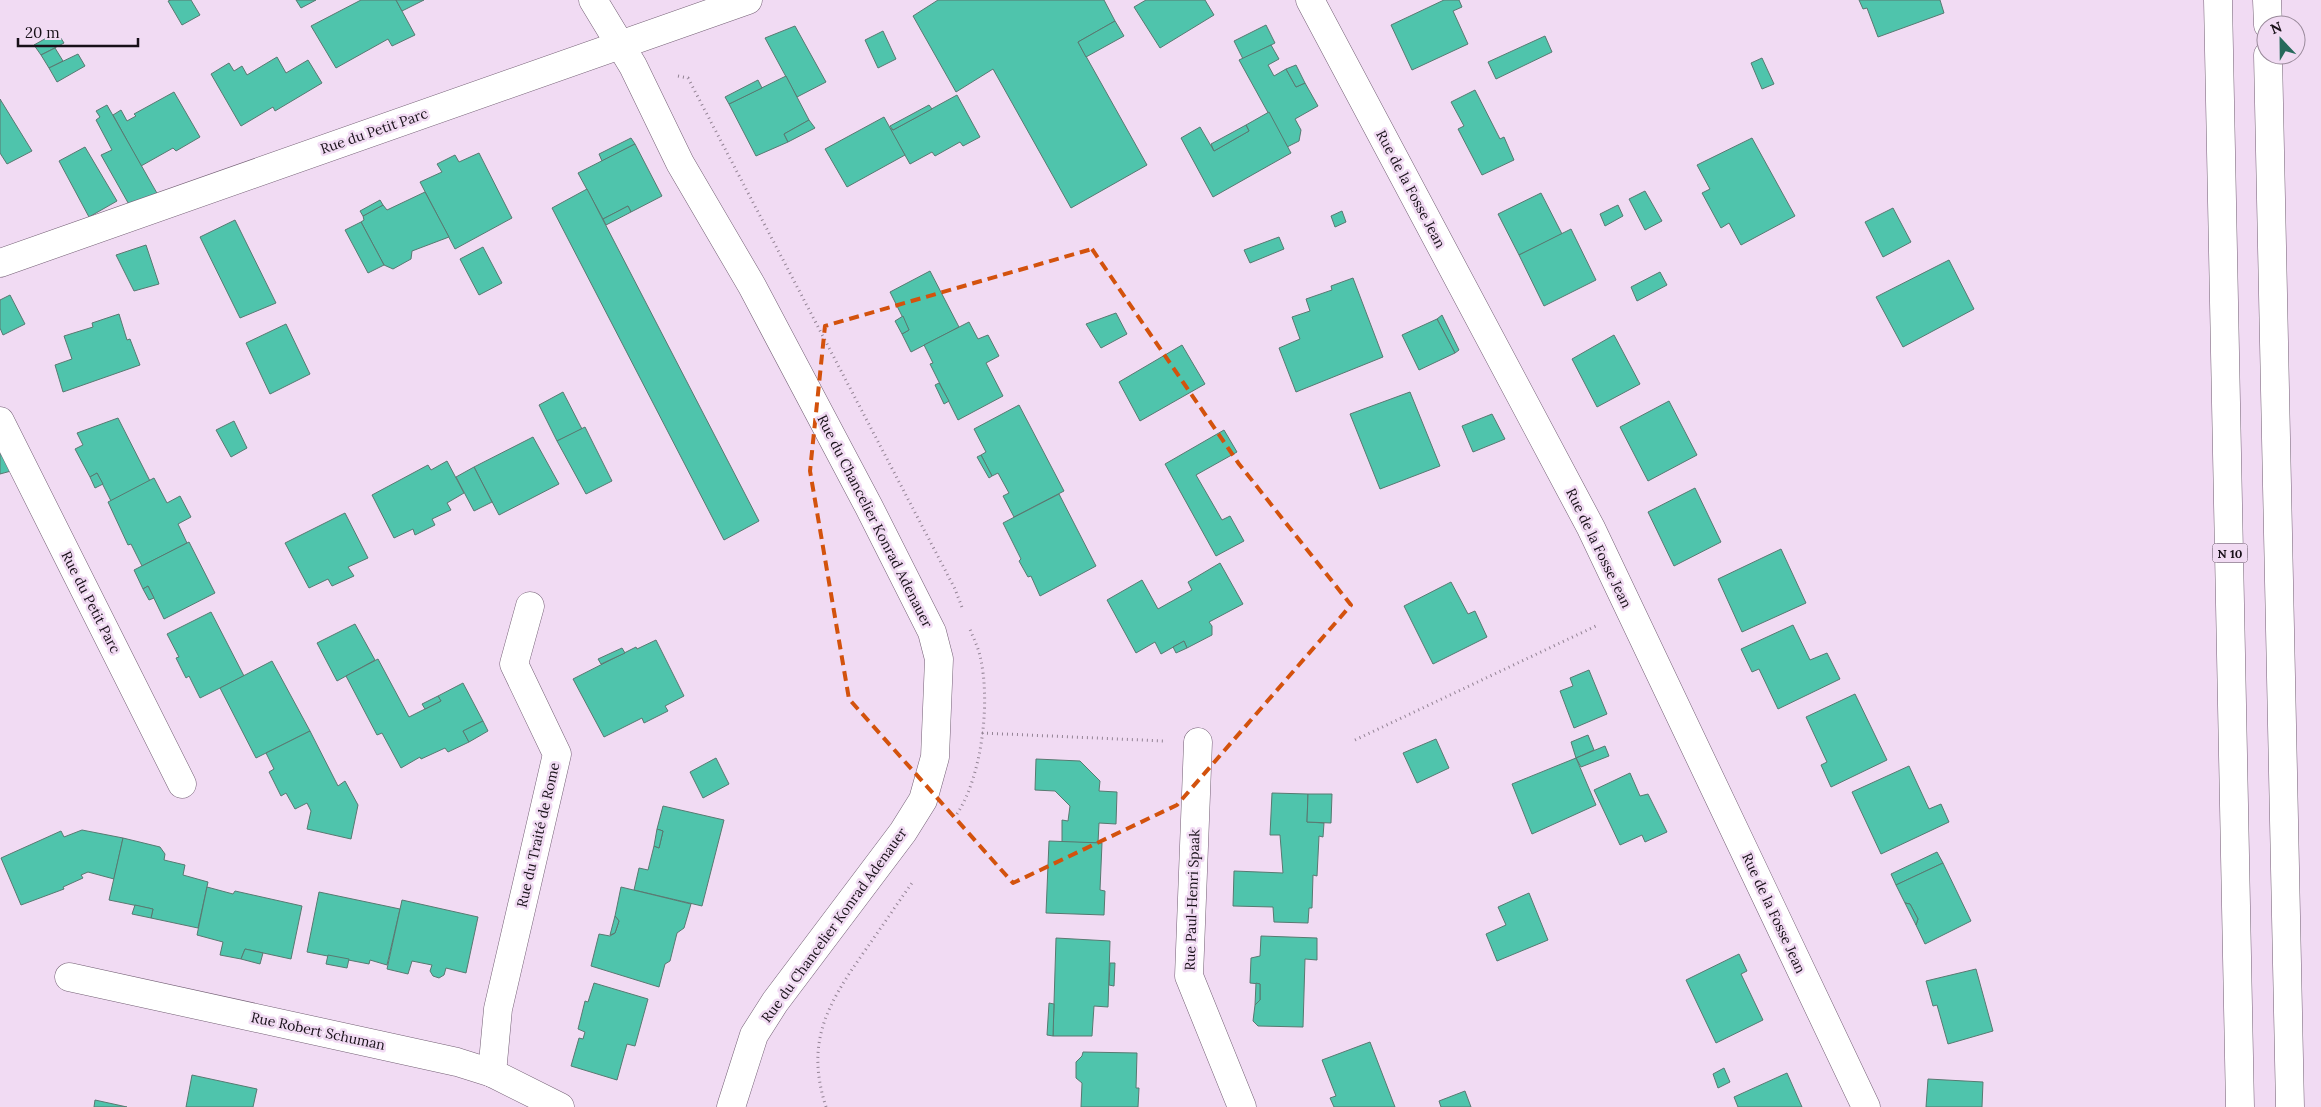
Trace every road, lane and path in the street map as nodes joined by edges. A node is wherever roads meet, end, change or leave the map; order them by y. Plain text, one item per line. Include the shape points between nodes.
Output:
1 (593, 0) edge
2 (748, 0) edge
3 (1310, 0) edge
4 (2218, 0) edge
5 (2267, 0) edge
6 (2268, 15) edge
7 (620, 44) junction
8 (2268, 65) edge
9 (0, 263) edge
10 (0, 421) edge
11 (530, 606) dead end
12 (1630, 610) junction
13 (1355, 740) dead end
14 (1198, 742) joint
15 (182, 784) dead end
16 (956, 817) dead end
17 (920, 872) dead end
18 (68, 977) dead end
19 (492, 1073) junction
20 (560, 1107) edge
21 (731, 1107) edge
22 (826, 1107) edge
23 (1242, 1107) edge
24 (1866, 1107) edge
25 (2240, 1107) edge
26 (2290, 1107) edge

1 - 7 street, Rue du Chancelier Konrad Adenauer
2 - 7 street, Rue du Petit Parc
3 - 12 street, Rue de la Fosse Jean via 1587,519
4 - 25 street, N 10
5 - 6 street
7 - 9 street, Rue du Petit Parc
7 - 21 street, Rue du Chancelier Konrad Adenauer via 680,163 752,286 869,507 932,632 939,659 936,757 923,800 754,1035
8 - 26 street
10 - 15 street, Rue du Petit Parc
11 - 19 street, Rue du Traité de Rome via 514,664 557,754 498,1009
12 - 13 path
12 - 24 street, Rue de la Fosse Jean
14 - 16 path via 982,733 977,764
14 - 23 street, Rue Paul-Henri Spaak via 1189,976
17 - 22 path via 837,991 823,1021 816,1064
18 - 19 street, Rue Robert Schuman via 457,1062
19 - 20 street, Rue Robert Schuman

